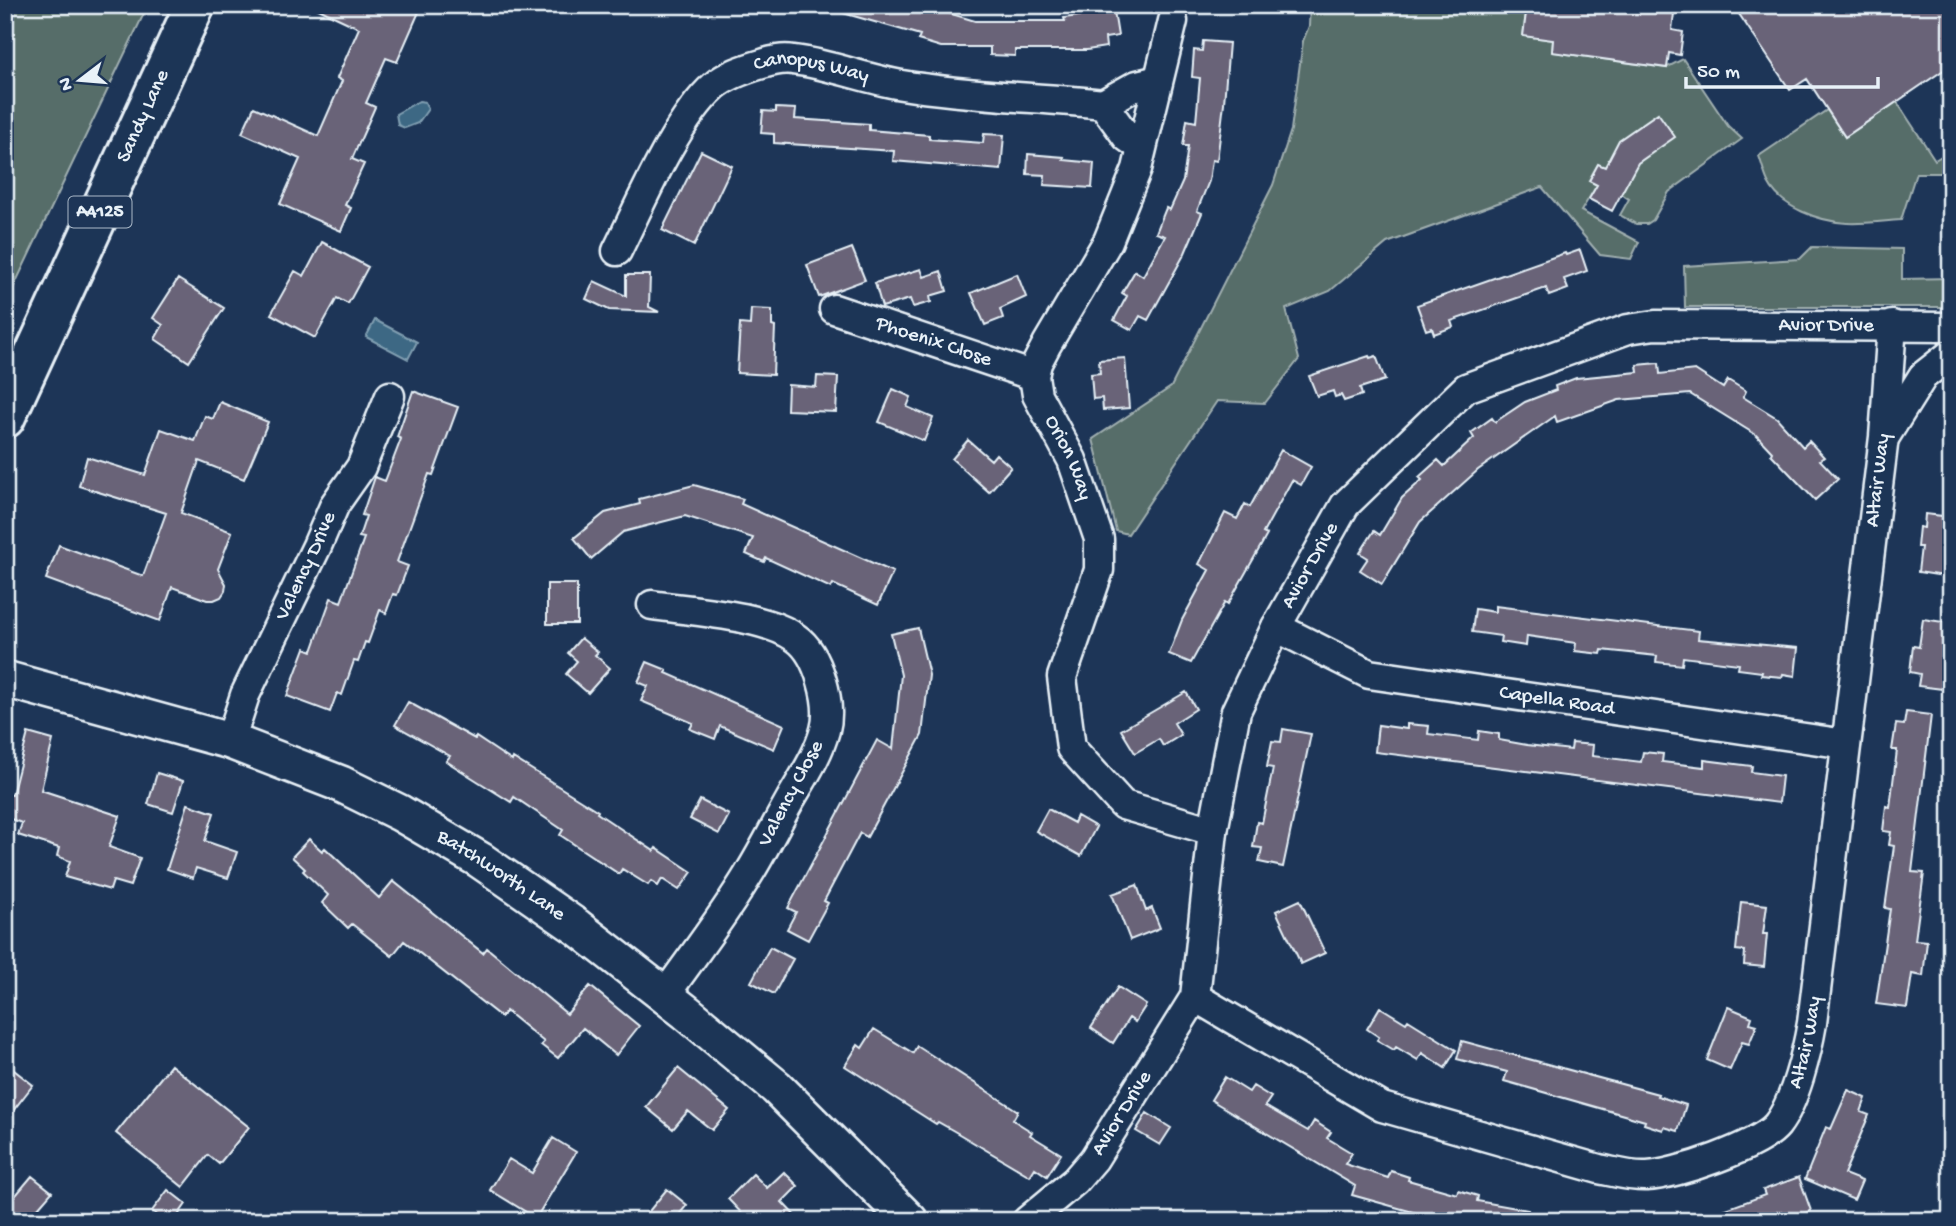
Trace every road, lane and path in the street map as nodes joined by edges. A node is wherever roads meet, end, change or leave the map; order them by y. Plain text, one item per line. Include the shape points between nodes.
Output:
1 (195, 5) edge
2 (1173, 21) dead end
3 (1158, 80) junction
4 (1103, 104) junction
5 (1141, 147) junction
6 (617, 251) dead end
7 (834, 309) dead end
8 (1892, 325) junction
9 (1951, 327) edge
10 (1951, 354) edge
11 (1034, 376) junction
12 (390, 396) dead end
13 (5, 418) edge
14 (1884, 437) junction
15 (652, 605) dead end
16 (1276, 627) junction
17 (5, 679) edge
18 (230, 741) junction
19 (1846, 744) junction
20 (1213, 831) junction
21 (666, 995) junction
22 (1195, 997) junction
23 (907, 1220) edge
24 (1027, 1221) edge

1 - 13 main road, Sandy Lane / A4125
2 - 3 street
3 - 4 street
3 - 5 street
4 - 5 street via 1127,137
4 - 6 street, Canopus Way via 899,85 791,59 754,66 714,86 695,107 666,153
5 - 11 street via 1129,192 1108,241 1037,362
7 - 11 street, Phoenix Close
8 - 9 street, Avior Drive
8 - 14 street, Altair Way
8 - 16 street, Avior Drive via 1655,325 1628,329 1466,388 1345,505
10 - 14 street via 1923,376
11 - 20 street, Orion Way via 1037,395 1072,460 1099,539 1099,570 1062,677 1071,748 1123,805
12 - 18 street, Valency Drive via 361,467 335,504 250,685
14 - 19 street, Altair Way
15 - 21 street, Valency Close via 757,621 790,634 809,652 827,702 825,729 812,761 749,873
16 - 19 street, Capella Road via 1369,674
16 - 20 street, Avior Drive via 1236,711
17 - 18 street, Batchworth Lane
18 - 21 street, Batchworth Lane via 341,784 400,813 480,860
19 - 22 street, Altair Way via 1806,1054 1778,1124 1754,1142 1726,1154 1649,1176 1631,1176 1411,1116 1362,1097
20 - 22 street, Avior Drive
21 - 23 street, Batchworth Lane via 776,1087
22 - 24 street, Avior Drive via 1094,1159

